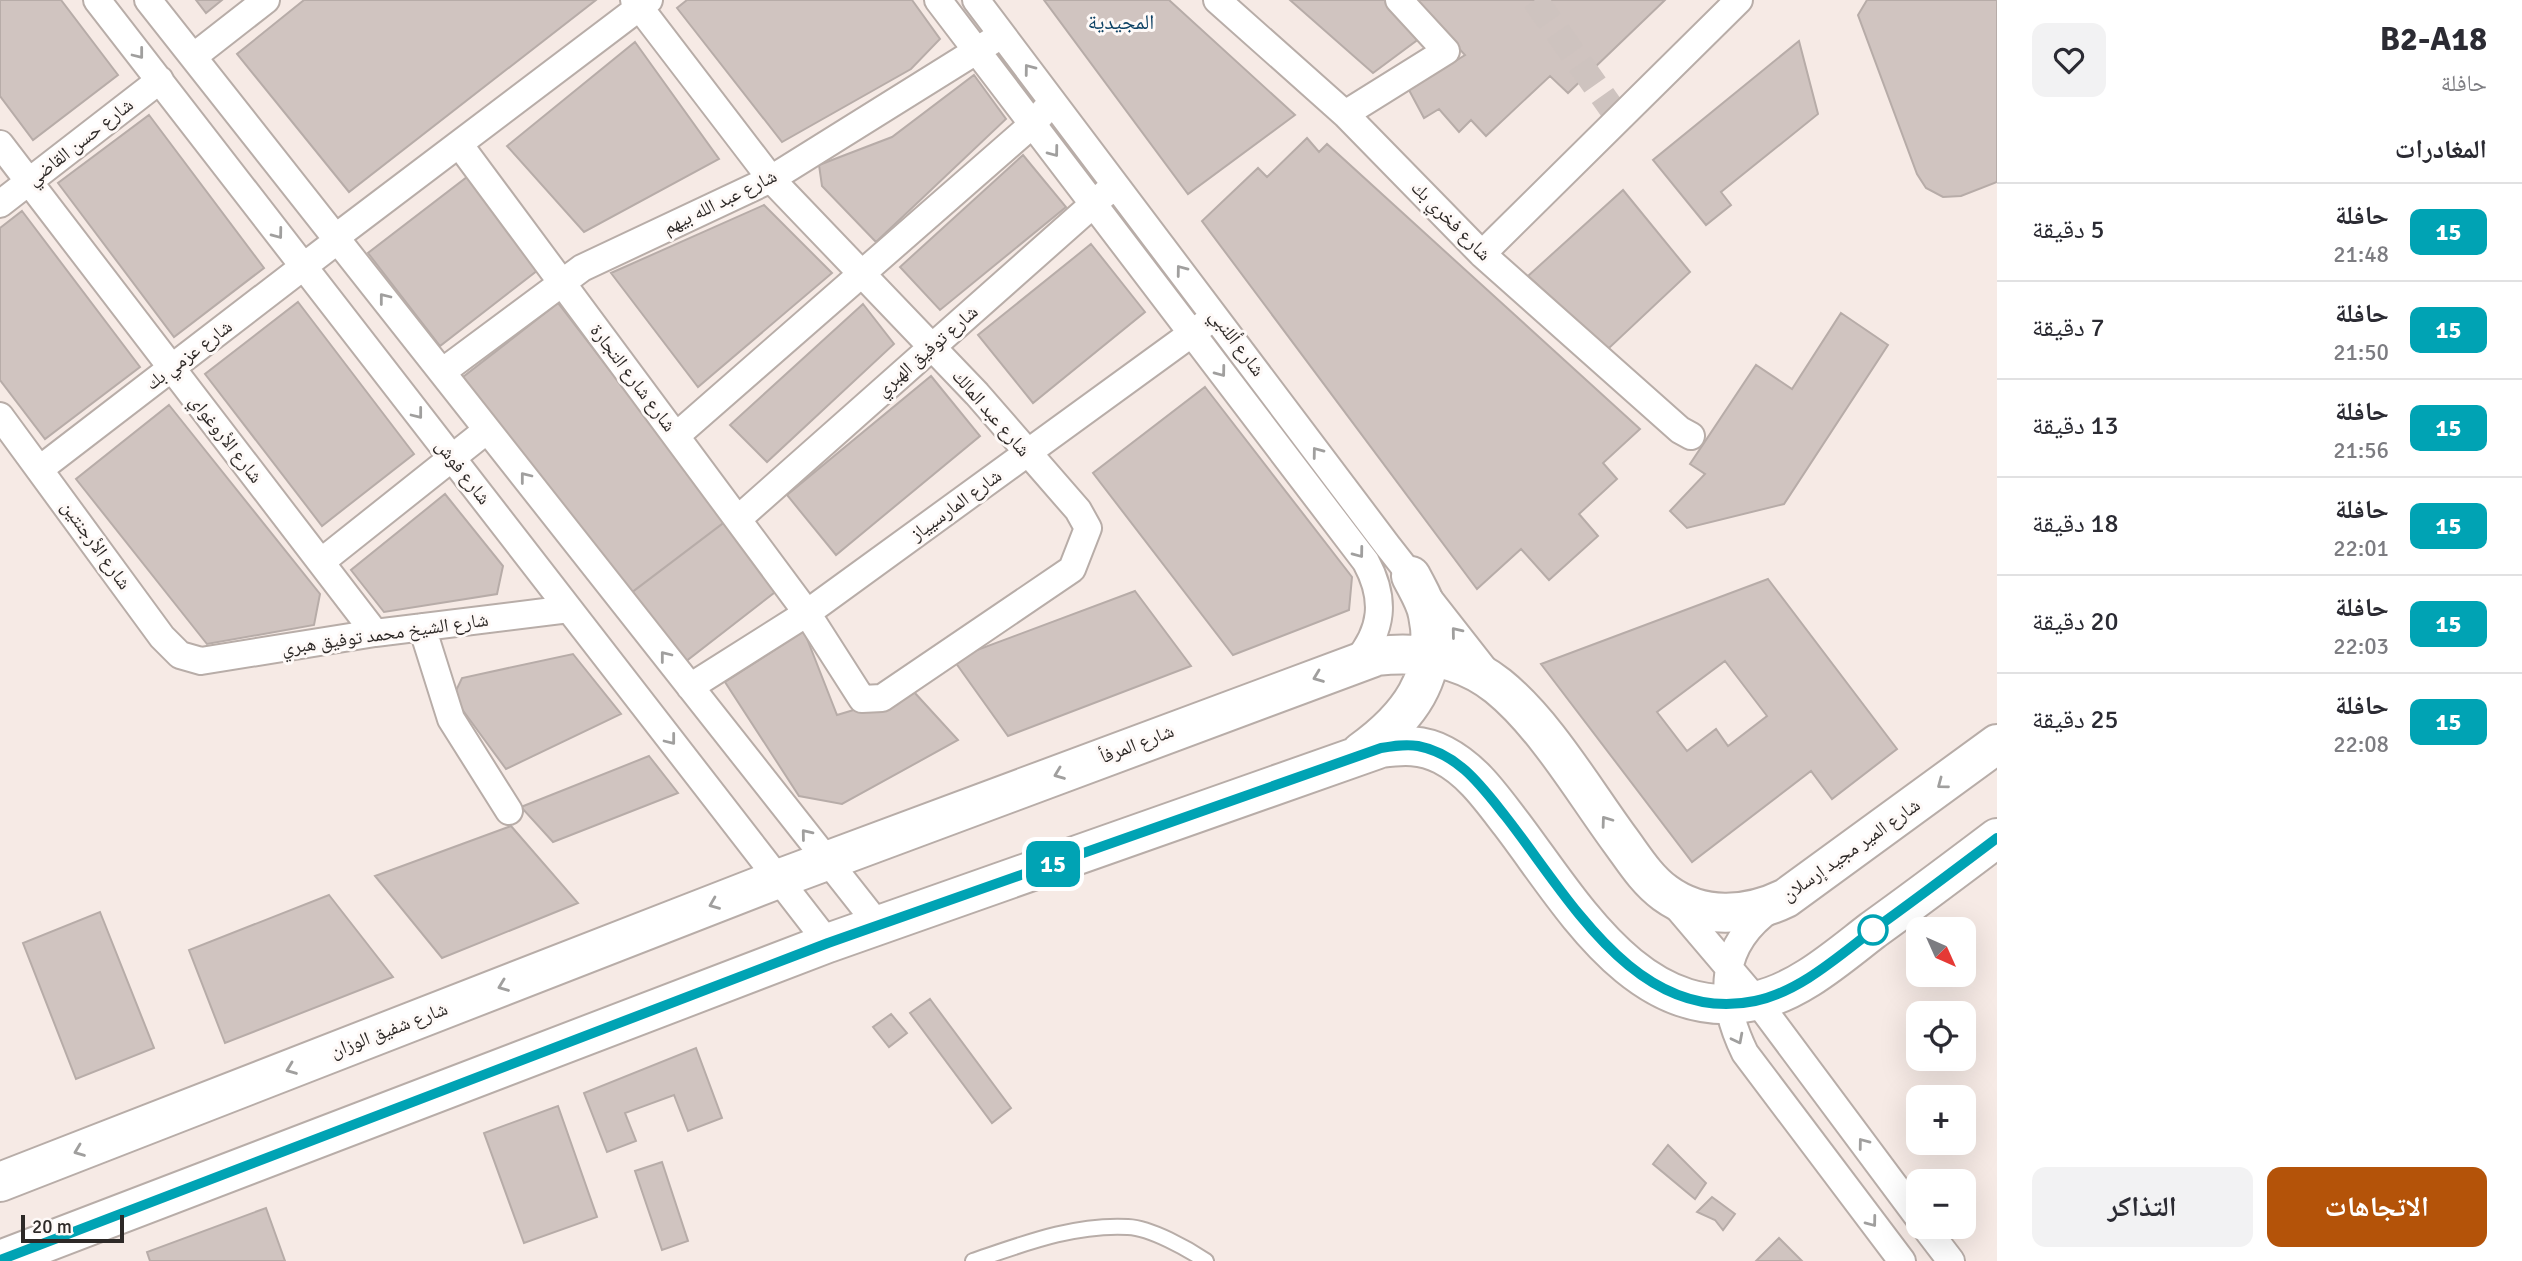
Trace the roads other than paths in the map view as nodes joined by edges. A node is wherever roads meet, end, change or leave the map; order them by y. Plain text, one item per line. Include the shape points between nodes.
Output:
1 (97, 0) edge
2 (148, 0) edge
3 (266, 0) edge
4 (938, 0) edge
5 (976, 0) edge
6 (1217, 0) edge
7 (1399, 0) edge
8 (1739, 0) edge
9 (640, 2) edge
10 (1002, 35) junction
11 (977, 51) junction
12 (193, 57) junction
13 (160, 80) junction
14 (1053, 101) junction
15 (1345, 114) junction
16 (1033, 124) junction
17 (0, 144) edge
18 (459, 144) junction
19 (771, 179) junction
20 (28, 182) junction
21 (1115, 182) junction
22 (0, 204) edge
23 (1095, 205) junction
24 (337, 239) junction
25 (1482, 254) junction
26 (304, 268) junction
27 (862, 272) junction
28 (562, 282) junction
29 (1216, 315) junction
30 (1193, 334) junction
31 (932, 346) junction
32 (172, 369) junction
33 (442, 372) junction
34 (0, 416) edge
35 (487, 430) junction
36 (676, 436) junction
37 (1690, 436) dead end
38 (1026, 453) junction
39 (452, 458) junction
40 (40, 469) junction
41 (738, 519) junction
42 (321, 562) junction
43 (1411, 576) junction
44 (569, 609) junction
45 (807, 613) junction
46 (422, 627) junction
47 (375, 633) junction
48 (1429, 656) junction
49 (201, 661) joint
50 (1356, 662) junction
51 (1498, 686) junction
52 (690, 687) junction
53 (1997, 744) edge
54 (1353, 757) junction
55 (509, 811) dead end
56 (1997, 838) edge
57 (827, 860) junction
58 (778, 878) junction
59 (1664, 892) junction
60 (1786, 898) junction
61 (879, 926) junction
62 (828, 943) junction
63 (1737, 991) junction
64 (0, 1182) edge
65 (1906, 1202) edge
66 (1934, 1239) edge
67 (13, 1257) edge
68 (972, 1261) edge
69 (1206, 1261) edge
70 (1902, 1261) edge
71 (1951, 1261) edge

1 -> 13 street, شارع فوش
2 - 12 street
3 - 12 street
4 - 11 street, شارع أللنبي
5 - 10 street, شارع أللنبي
6 - 15 street, شارع فخري بك
7 - 15 street via 1446,51
8 - 25 street
9 - 18 street, شارع عزمي بك
9 - 19 street, شارع عبد المالك
10 - 11 street, شارع عبد الله بيهم
14 -> 10 street, شارع أللنبي
11 - 16 street, شارع أللنبي
11 - 19 street, شارع عبد الله بيهم
12 - 24 street
13 - 20 street, شارع حسن القاضي
13 -> 26 street, شارع فوش
14 - 16 street
14 - 21 street, شارع أللنبي
15 - 25 street, شارع فخري بك
16 -> 23 street, شارع أللنبي
16 - 27 street
17 - 20 street, شارع الأروغواي
18 - 24 street, شارع عزمي بك
18 - 28 street, شارع شارع التجارة
19 - 27 street, شارع عبد المالك
19 - 28 street, شارع عبد الله بيهم via 582,268
20 - 22 street, شارع حسن القاضي
20 - 32 street, شارع الأروغواي
21 - 23 street, شارع توفيق الهبري
29 -> 21 street, شارع أللنبي
23 - 30 street, شارع أللنبي
23 - 31 street, شارع توفيق الهبري
24 - 26 street, شارع عزمي بك
33 -> 24 street
25 - 37 street, شارع فخري بك
26 - 32 street, شارع عزمي بك
26 -> 39 street, شارع فوش
27 - 31 street, شارع عبد المالك
27 - 36 street
28 - 33 street, شارع عبد الله بيهم
28 - 36 street, شارع شارع التجارة
29 - 30 street, شارع المارسيياز
43 -> 29 street, شارع أللنبي
30 - 38 street, شارع المارسيياز
30 -> 50 street, شارع أللنبي via 1375,578 1380,596 1378,623 1368,648
31 - 38 street, شارع عبد المالك
31 - 41 street, شارع توفيق الهبري
32 - 40 street, شارع عزمي بك
32 - 42 street, شارع الأروغواي
33 - 35 street
34 - 40 street, شارع الأرجنتين
35 - 39 street
52 -> 35 street
36 - 41 street, شارع شارع التجارة
38 - 45 street, شارع المارسيياز
38 - 45 street, شارع عبد المالك via 1078,510 1088,528 1072,569 882,698 862,699
39 - 42 street
39 - 44 street, شارع فوش
40 - 49 street, شارع الأرجنتين via 162,637 180,655
41 - 45 street, شارع شارع التجارة
42 - 47 street, شارع الأروغواي
43 - 48 highway via 1429,615
51 -> 43 street, شارع أللنبي
44 - 46 street, شارع الشيخ محمد توفيق هبري
44 -> 58 street, شارع فوش
45 - 52 street, شارع المارسيياز
46 - 47 street, شارع الشيخ محمد توفيق هبري
46 - 55 street via 450,719
47 - 49 street, شارع الشيخ محمد توفيق هبري
48 - 50 highway, شارع المرفأ via 1396,654
48 - 51 highway, شارع المرفأ via 1465,667
48 - 54 highway via 1422,687 1408,711 1390,731
50 -> 57 highway, شارع المرفأ
59 -> 51 highway, شارع المير مجيد إرسلان via 1647,876 1537,727
57 -> 52 street
53 -> 60 highway, شارع المير مجيد إرسلان
54 - 61 highway
54 - 63 highway via 1381,748 1415,746 1441,754 1485,789 1595,932 1645,980 1694,1001
56 - 63 highway via 1792,986
57 - 58 highway, شارع المرفأ
57 - 61 street
58 - 62 street, شارع فوش
58 -> 64 highway, شارع شفيق الوزان
59 - 60 highway, شارع المير مجيد إرسلان via 1715,913 1752,911
59 - 63 street
60 - 63 street via 1761,915 1742,939
61 - 62 highway
62 - 67 highway
65 -> 63 street
63 -> 70 street via 1732,1026 1745,1053
66 - 71 street
68 - 69 lane via 1058,1232 1131,1226 1185,1247

